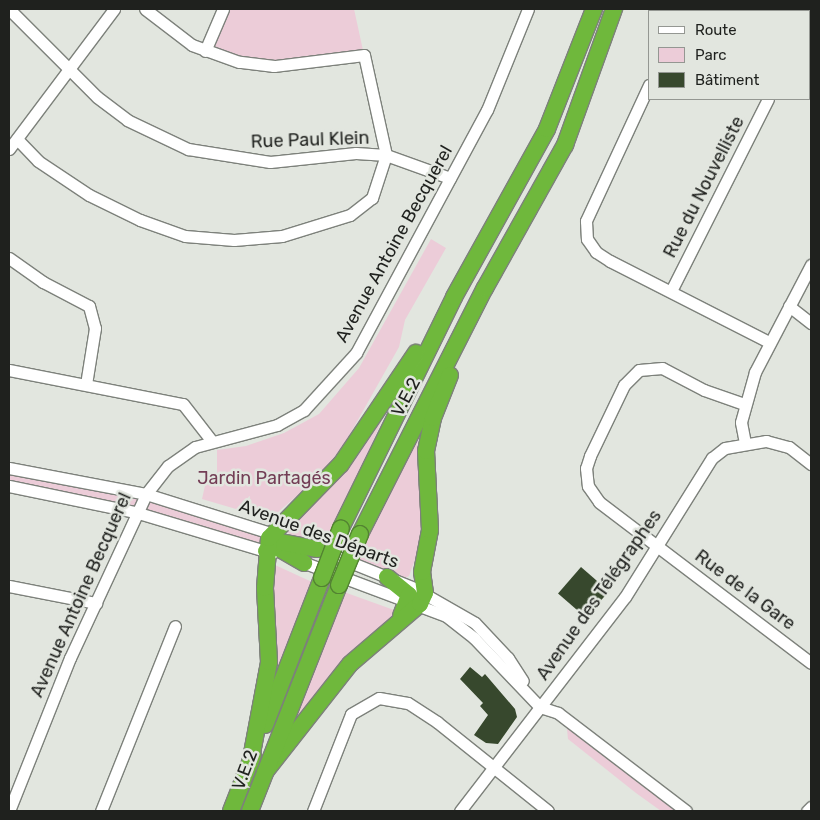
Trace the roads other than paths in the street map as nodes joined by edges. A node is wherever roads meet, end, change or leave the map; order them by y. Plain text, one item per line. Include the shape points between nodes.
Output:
1 (9, 9) edge
2 (114, 9) edge
3 (145, 9) edge
4 (223, 9) edge
5 (528, 9) edge
6 (594, 9) edge
7 (614, 9) edge
8 (206, 51) junction
9 (71, 70) junction
10 (648, 87) edge
11 (767, 100) edge
12 (17, 139) junction
13 (9, 149) edge
14 (386, 155) junction
15 (450, 178) junction
16 (9, 258) edge
17 (811, 265) edge
18 (485, 288) junction
19 (671, 291) junction
20 (454, 297) junction
21 (789, 306) junction
22 (811, 323) edge
23 (769, 342) junction
24 (9, 370) edge
25 (86, 384) junction
26 (744, 404) junction
27 (211, 440) junction
28 (745, 442) junction
29 (811, 464) edge
30 (9, 468) edge
31 (9, 486) edge
32 (146, 494) junction
33 (135, 512) junction
34 (272, 543) junction
35 (658, 546) junction
36 (316, 549) joint
37 (304, 563) joint
38 (386, 585) junction
39 (9, 586) edge
40 (415, 596) junction
41 (96, 604) junction
42 (175, 626) dead end
43 (811, 662) edge
44 (540, 707) junction
45 (250, 764) junction
46 (494, 767) junction
47 (265, 772) junction
48 (811, 806) edge
49 (9, 811) edge
50 (101, 811) edge
51 (231, 811) edge
52 (250, 811) edge
53 (313, 811) edge
54 (460, 811) edge
55 (548, 811) edge
56 (686, 811) edge
57 (807, 811) edge

1 - 9 street, Rue Paul Klein
2 - 9 street
3 - 8 street via 163,25
4 - 8 street
5 - 15 street, Avenue Antoine Becquerel via 487,110
6 - 20 highway, V.E.2 via 547,129
7 - 18 highway, V.E.2 via 565,144
8 - 14 street via 239,62 274,66 364,55
9 - 12 street
9 - 14 street, Rue Paul Klein via 127,120 188,149 270,162 356,153
10 - 19 street via 586,221 587,239 596,252
11 - 19 street, Rue du Nouvelliste
12 - 13 street
12 - 14 street via 38,161 90,195 140,220 185,236 234,240 282,236 350,215 372,198
14 - 15 street, Rue Paul Klein
15 - 27 street, Avenue Antoine Becquerel via 356,353 328,386 304,410 278,425
16 - 25 street via 43,282 89,306 95,328
17 - 21 street
18 - 40 highway via 433,418 426,451 430,530
18 - 47 highway, V.E.2, bridge via 360,534
19 - 23 street
20 - 34 highway via 341,464
20 - 45 highway, V.E.2, bridge via 341,528
21 - 22 street
21 - 23 street
23 - 26 street
24 - 25 street
25 - 27 street via 183,404 192,411
26 - 28 street via 741,422
26 - 35 street, Rue de la Gare via 704,390 662,368 639,370 624,385 586,468 588,486 599,502
27 - 32 street, Avenue Antoine Becquerel via 168,466
28 - 29 street, Avenue des Télégraphes via 778,443
28 - 35 street, Avenue des Télégraphes via 726,448 712,458
30 - 32 street, Avenue des Départs
31 - 33 street, Avenue des Départs
32 - 33 street, Avenue Antoine Becquerel
32 - 34 street, Avenue des Départs
33 - 34 street, Avenue des Départs
33 - 41 street, Avenue Antoine Becquerel
34 - 36 highway
34 - 37 highway
34 - 45 highway via 269,662
35 - 43 street, Rue de la Gare
35 - 44 street, Avenue des Télégraphes
36 - 38 street, Avenue des Départs
37 - 38 street, Avenue des Départs
38 - 40 highway
39 - 41 street
40 - 44 street via 474,638
40 - 47 highway via 397,622 350,664
41 - 49 street, Avenue Antoine Becquerel via 24,766
42 - 50 street
44 - 46 street, Avenue des Télégraphes
44 - 56 street via 558,713
45 - 51 highway, V.E.2
46 - 53 street via 408,703 379,698 351,714
46 - 54 street, Avenue des Télégraphes
46 - 55 street
47 - 52 highway, V.E.2
48 - 57 street

